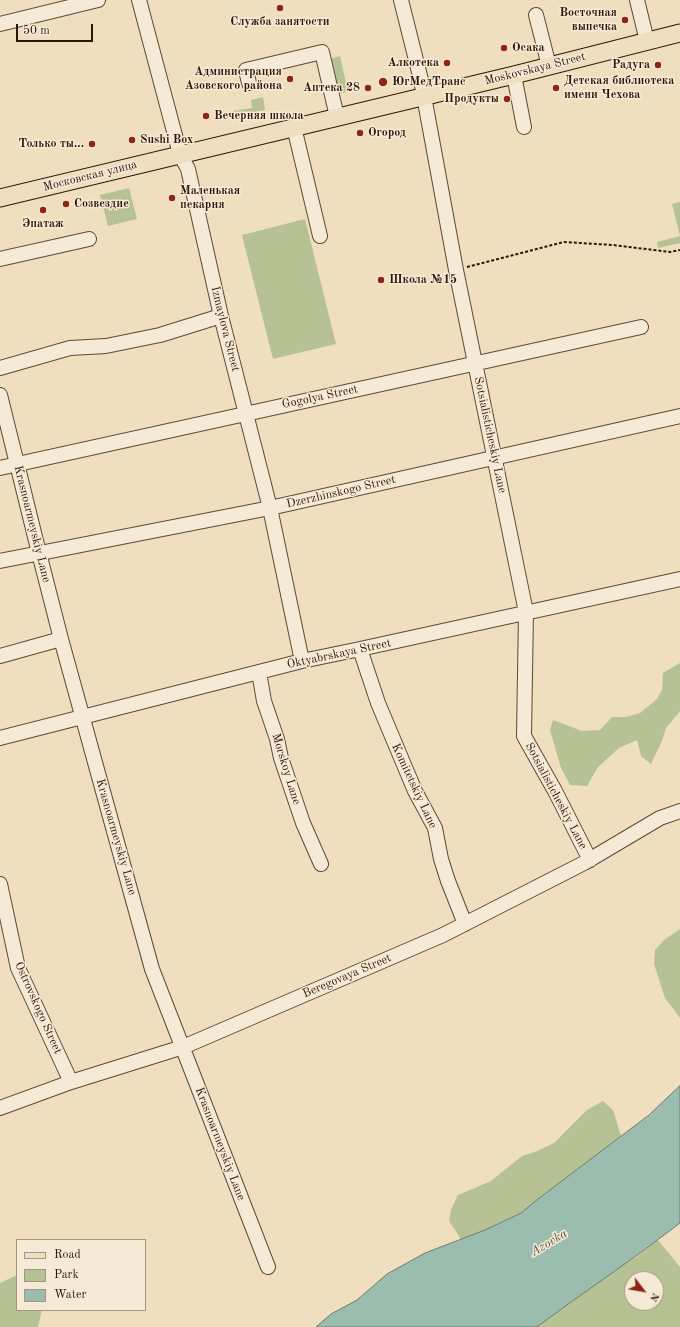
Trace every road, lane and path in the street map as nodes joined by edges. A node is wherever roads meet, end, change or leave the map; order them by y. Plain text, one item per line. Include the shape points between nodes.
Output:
1 (139, 0) edge
2 (401, 0) edge
3 (637, 0) edge
4 (90, 1) edge
5 (536, 15) dead end
6 (0, 24) edge
7 (680, 33) edge
8 (647, 41) junction
9 (549, 66) junction
10 (514, 75) junction
11 (249, 83) dead end
12 (424, 96) junction
13 (337, 117) junction
14 (524, 127) dead end
15 (294, 128) junction
16 (180, 154) junction
17 (0, 198) edge
18 (320, 236) dead end
19 (89, 239) dead end
20 (680, 250) edge
21 (0, 259) edge
22 (456, 270) junction
23 (221, 316) junction
24 (641, 327) dead end
25 (475, 363) junction
26 (0, 368) edge
27 (0, 396) edge
28 (246, 414) junction
29 (680, 416) edge
30 (494, 457) junction
31 (17, 464) junction
32 (0, 468) edge
33 (270, 508) junction
34 (39, 553) junction
35 (0, 561) edge
36 (680, 578) edge
37 (526, 612) junction
38 (62, 639) junction
39 (360, 650) junction
40 (0, 656) edge
41 (302, 660) junction
42 (259, 672) junction
43 (82, 716) junction
44 (0, 738) edge
45 (680, 811) edge
46 (590, 860) junction
47 (321, 864) dead end
48 (0, 884) edge
49 (465, 924) junction
50 (182, 1047) junction
51 (71, 1082) junction
52 (0, 1108) edge
53 (268, 1267) dead end

1 - 16 street, Izmaylova Street
2 - 12 street, Sotsialisticheskiy Lane
3 - 8 street
4 - 6 street
5 - 9 street
7 - 8 main road, Moskovskaya Street
8 - 9 main road, Moskovskaya Street
9 - 10 main road, Moskovskaya Street
10 - 12 main road, Moskovskaya Street
10 - 14 street
11 - 13 street via 246,70 322,52
12 - 13 main road, Moskovskaya Street
12 - 22 street, Sotsialisticheskiy Lane
13 - 15 main road, Moskovskaya Street
15 - 16 main road, Moskovskaya Street
15 - 18 street
16 - 17 main road, Московская улица
16 - 23 street, Izmaylova Street via 188,169
19 - 21 street
20 - 22 path via 670,252 564,242
22 - 25 street, Sotsialisticheskiy Lane
23 - 26 street via 160,335 106,346 70,348
23 - 28 street, Izmaylova Street
24 - 25 street, Gogolya Street
25 - 28 street, Gogolya Street
25 - 30 street, Sotsialisticheskiy Lane
27 - 31 street, Krasnoarmeyskiy Lane
28 - 31 street, Gogolya Street
28 - 33 street, Izmaylova Street
29 - 30 street, Dzerzhinskogo Street
30 - 33 street, Dzerzhinskogo Street
30 - 37 street, Sotsialisticheskiy Lane
31 - 32 street, Gogolya Street
31 - 34 street, Krasnoarmeyskiy Lane
33 - 34 street, Dzerzhinskogo Street
33 - 41 street, Izmaylova Street
34 - 35 street, Dzerzhinskogo Street
34 - 38 street, Krasnoarmeyskiy Lane
36 - 37 street, Oktyabrskaya Street
37 - 39 street, Oktyabrskaya Street
37 - 46 street, Sotsialisticheskiy Lane via 524,736
38 - 40 street
38 - 43 street, Krasnoarmeyskiy Lane
39 - 41 street, Oktyabrskaya Street
39 - 49 street, Komitetskiy Lane via 389,730 415,791 435,828 441,859
41 - 42 street, Oktyabrskaya Street
42 - 43 street, Oktyabrskaya Street
42 - 47 street, Morskoy Lane via 264,701 281,758 303,823
43 - 44 street, Oktyabrskaya Street
43 - 50 street, Krasnoarmeyskiy Lane via 152,969
45 - 46 street, Beregovaya Street via 660,818
46 - 49 street, Beregovaya Street
48 - 51 street, Ostrovskogo Street via 18,968
49 - 50 street, Beregovaya Street
50 - 51 street, Beregovaya Street
50 - 53 street, Krasnoarmeyskiy Lane
51 - 52 street, Beregovaya Street

